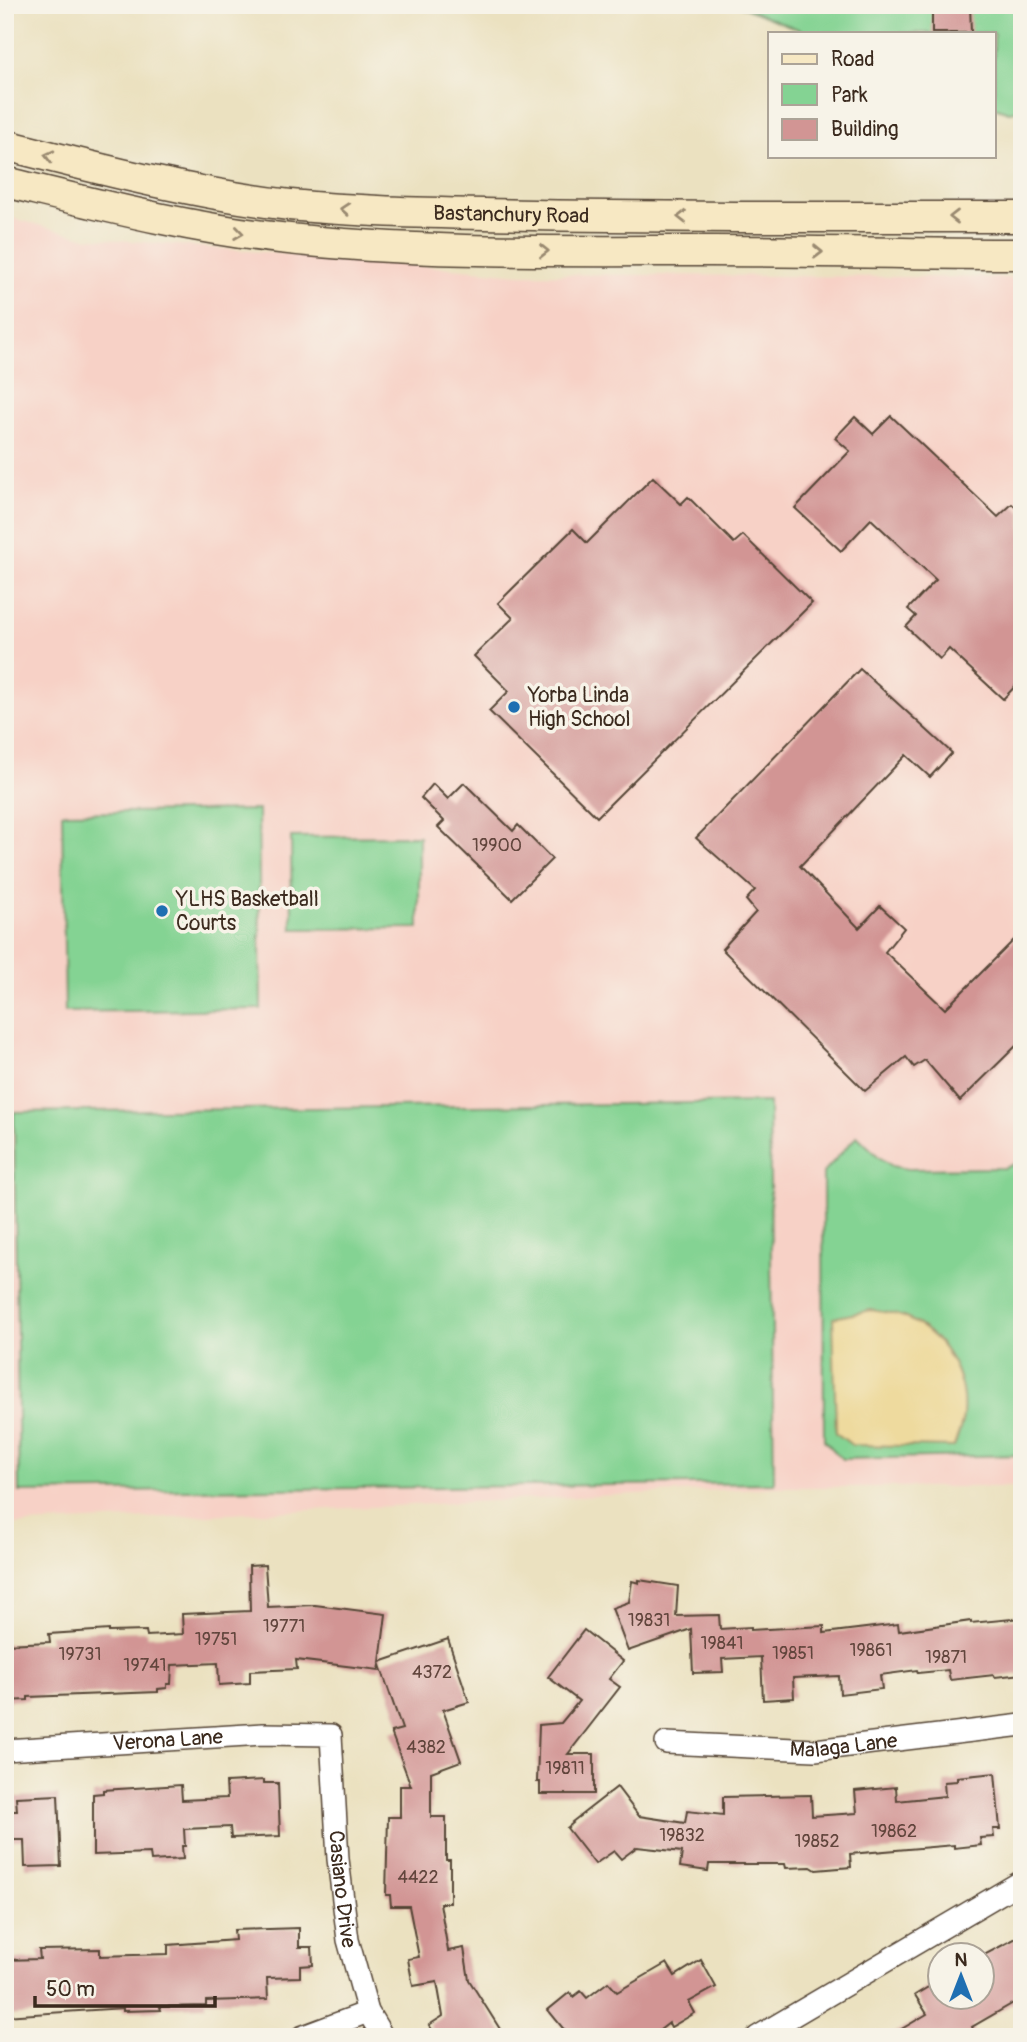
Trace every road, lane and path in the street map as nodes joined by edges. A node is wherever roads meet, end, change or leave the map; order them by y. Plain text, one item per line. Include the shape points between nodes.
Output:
1 (5, 145) edge
2 (18, 185) edge
3 (221, 194) junction
4 (535, 215) junction
5 (1022, 217) edge
6 (353, 244) junction
7 (1022, 254) edge
8 (1022, 1725) edge
9 (331, 1735) joint
10 (666, 1743) dead end
11 (5, 1750) edge
12 (1022, 1881) edge
13 (368, 2012) junction
14 (301, 2037) edge
15 (383, 2037) edge
16 (757, 2037) edge

3 -> 1 main road, Bastanchury Road
2 - 3 main road via 65,179 206,209 218,202
2 -> 6 main road, Bastanchury Road via 211,229
4 -> 3 main road, Bastanchury Road via 382,212
5 -> 4 main road, Bastanchury Road
4 - 6 main road via 523,232 373,231 360,235
6 -> 7 main road, Bastanchury Road via 513,251
8 - 10 street, Malaga Lane via 815,1750
9 - 11 street, Verona Lane via 263,1734
9 - 13 street, Casiano Drive via 348,1940
12 - 16 street
13 - 14 street
13 - 15 street, Casiano Drive

